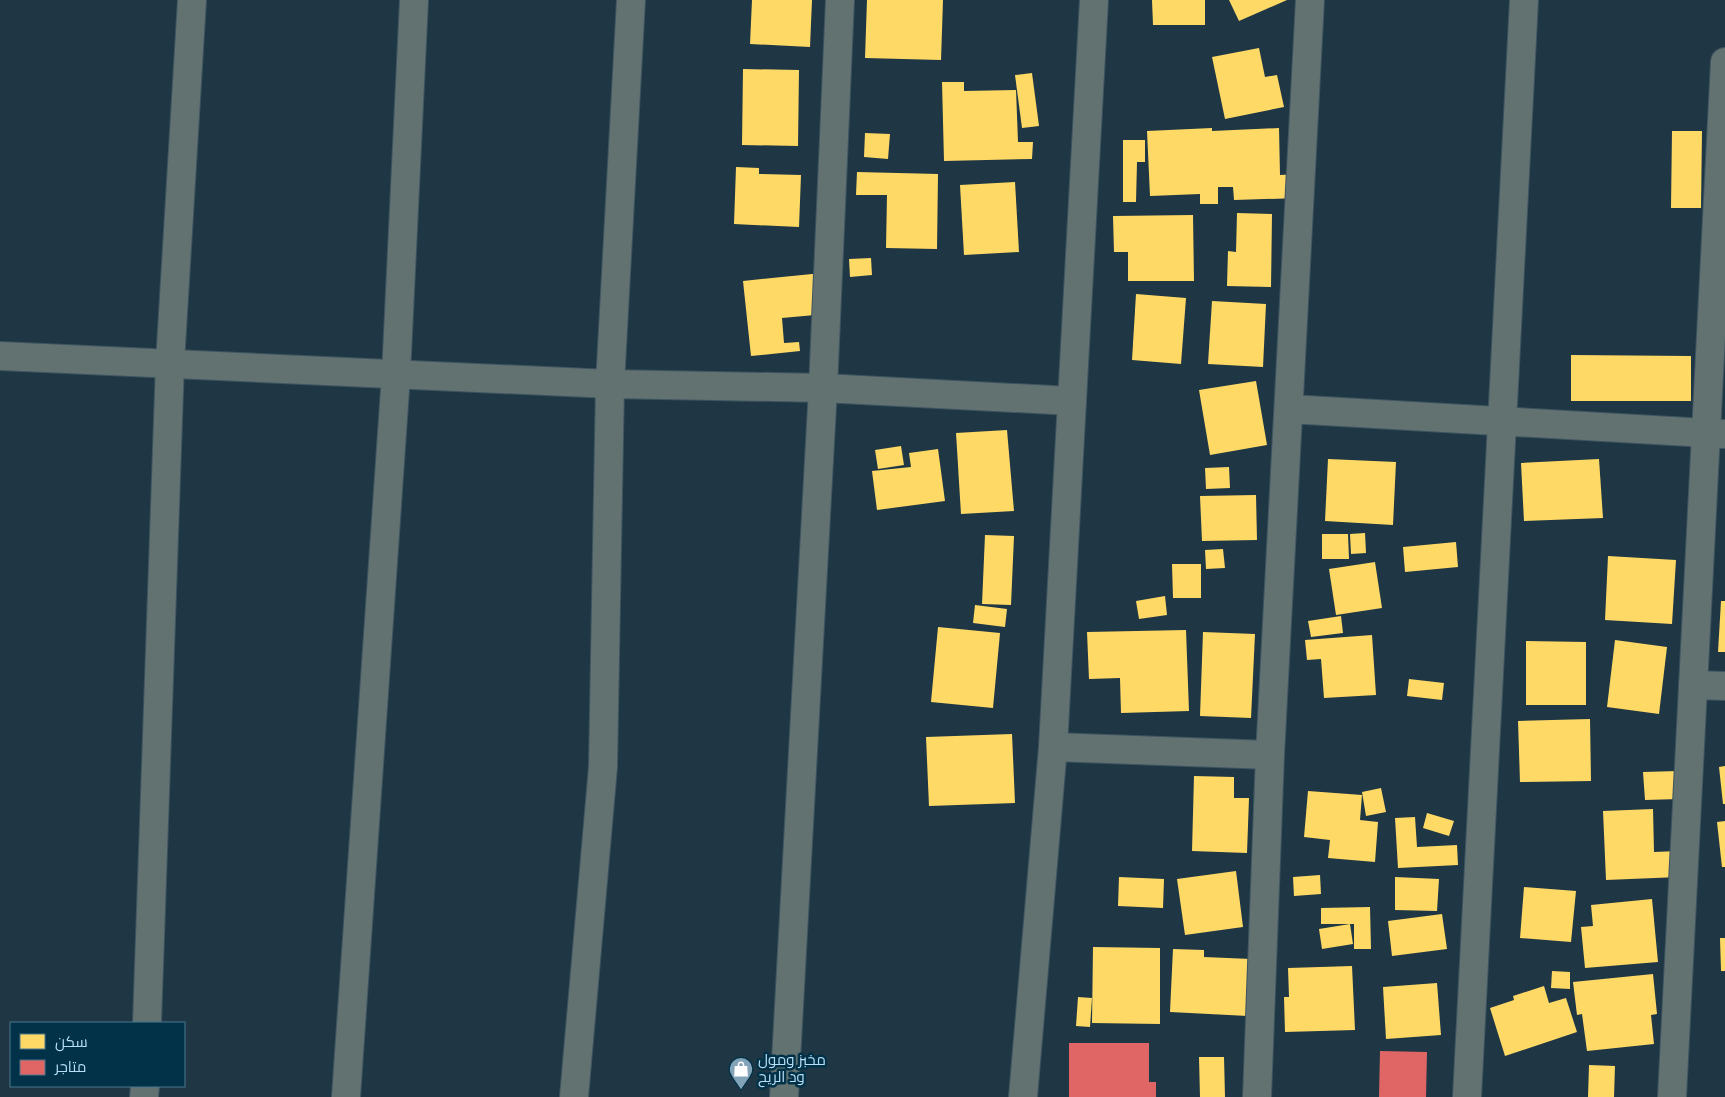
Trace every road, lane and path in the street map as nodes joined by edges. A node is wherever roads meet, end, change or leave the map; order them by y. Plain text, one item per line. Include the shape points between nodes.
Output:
1 (192, 0) edge
2 (414, 0) edge
3 (631, 0) edge
4 (840, 0) edge
5 (1094, 0) edge
6 (1310, 0) edge
7 (1524, 0) edge
8 (1725, 62) edge
9 (0, 356) edge
10 (170, 363) junction
11 (396, 375) junction
12 (610, 384) junction
13 (823, 388) junction
14 (1072, 401) junction
15 (1289, 409) junction
16 (1502, 421) junction
17 (1716, 433) edge
18 (1693, 685) junction
19 (1725, 686) edge
20 (1053, 747) junction
21 (1270, 755) junction
22 (147, 1022) edge
23 (346, 1097) edge
24 (574, 1097) edge
25 (784, 1097) edge
26 (1023, 1097) edge
27 (1257, 1097) edge
28 (1467, 1097) edge
29 (1672, 1097) edge

1 - 10 street
2 - 11 street
3 - 12 street
4 - 13 street
5 - 14 street
6 - 15 street
7 - 16 street
8 - 17 street
9 - 10 street
10 - 11 street
10 - 22 street
11 - 12 street
11 - 23 street
12 - 13 street
12 - 24 street via 603,767
13 - 14 street
13 - 25 street
14 - 20 street
15 - 16 street
15 - 21 street
16 - 17 street
16 - 28 street
17 - 18 street
18 - 19 street
18 - 29 street
20 - 21 street
20 - 26 street
21 - 27 street

